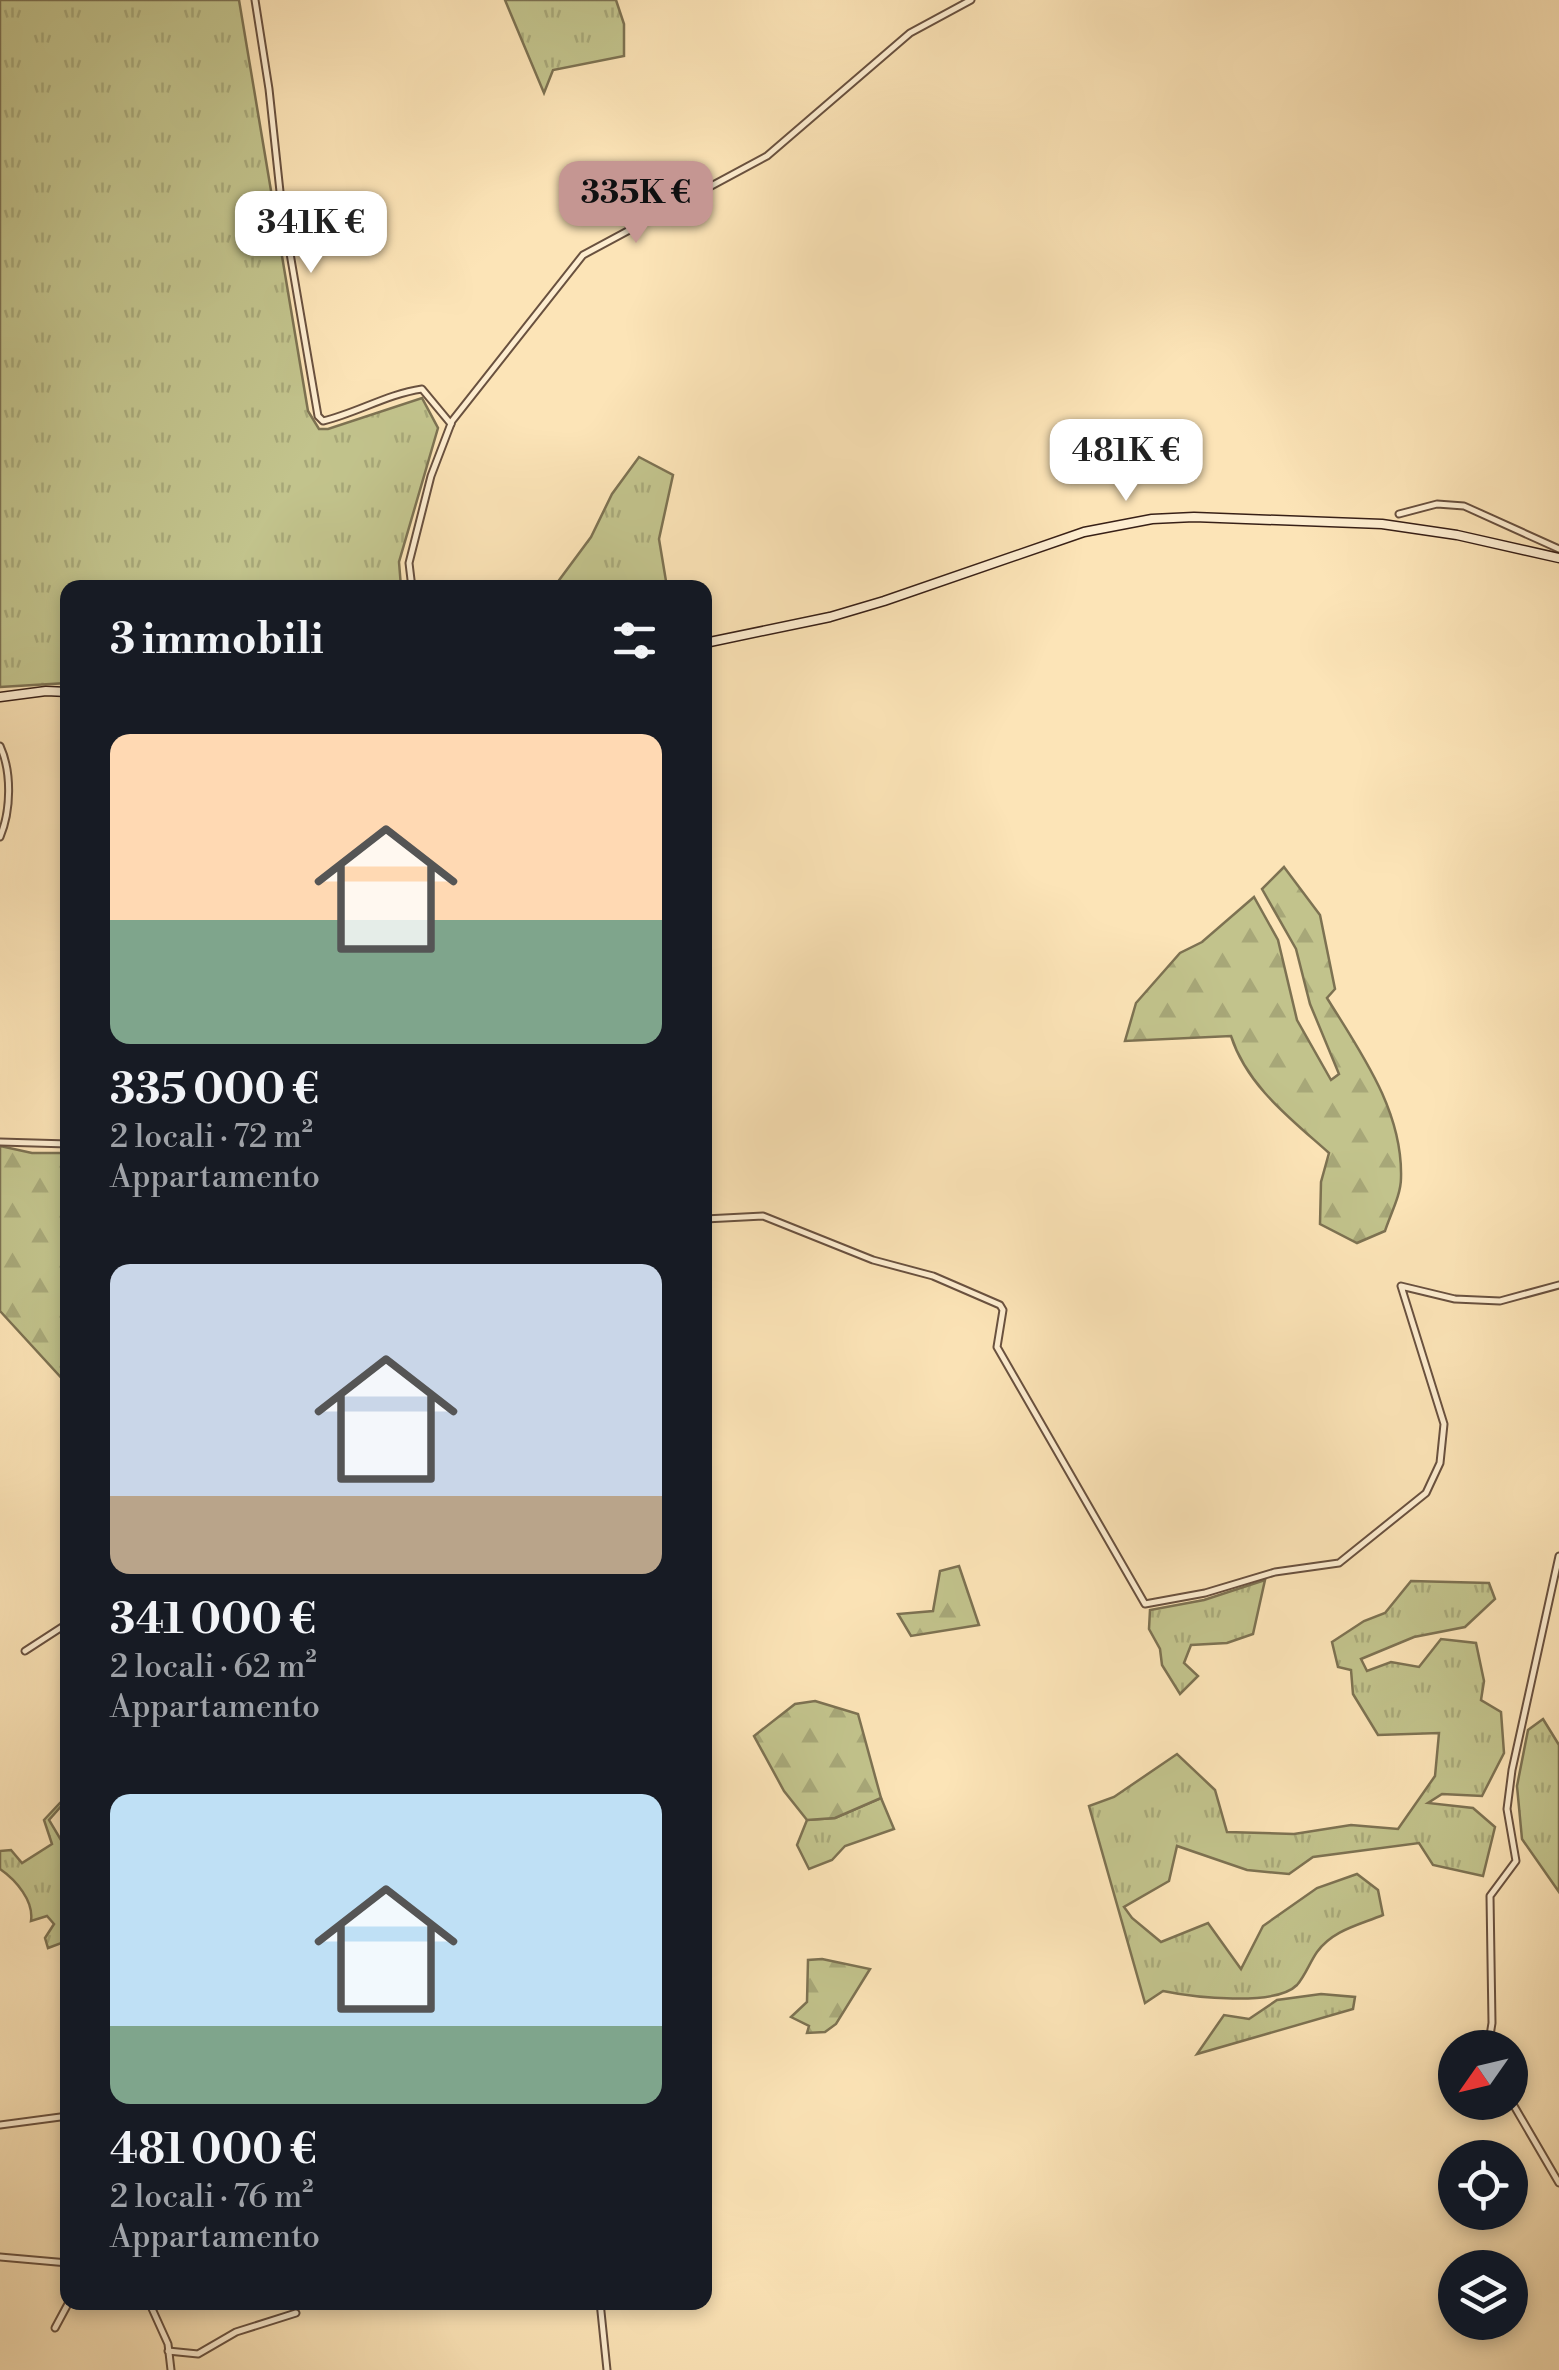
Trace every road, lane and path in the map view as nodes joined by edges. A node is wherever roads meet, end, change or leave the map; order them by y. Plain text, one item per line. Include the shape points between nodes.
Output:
1 (254, 0) edge
2 (971, 0) edge
3 (451, 424) junction
4 (1398, 514) dead end
5 (1559, 549) edge
6 (1559, 558) edge
7 (411, 580) edge
8 (712, 642) edge
9 (60, 692) edge
10 (0, 696) edge
11 (0, 746) edge
12 (0, 837) edge
13 (0, 1142) edge
14 (60, 1144) edge
15 (712, 1218) edge
16 (1559, 1285) edge
17 (1559, 1556) edge
18 (60, 1629) edge
19 (24, 1651) dead end
20 (1491, 2030) edge
21 (60, 2117) edge
22 (1522, 2120) edge
23 (0, 2125) edge
24 (1559, 2184) edge
25 (0, 2257) edge
26 (60, 2262) edge
27 (65, 2310) edge
28 (154, 2310) edge
29 (601, 2310) edge
30 (296, 2313) dead end
31 (55, 2328) dead end
32 (168, 2351) junction
33 (171, 2370) edge
34 (607, 2370) edge

1 - 3 street via 318,416 322,422 346,416 422,389
2 - 3 street via 910,33 767,156 583,255
3 - 7 street via 408,562
4 - 5 street via 1437,504 1464,506
6 - 8 main road via 1382,524 1152,519 1084,532 830,617
9 - 10 main road
11 - 12 street via 8,800
13 - 14 street
15 - 16 street via 763,1216 1000,1305 996,1347 1145,1604 1275,1572 1339,1564 1426,1493 1440,1463 1444,1424 1402,1286 1500,1302
17 - 20 street via 1512,1770 1507,1808 1516,1861 1490,1896
18 - 19 street
21 - 23 street
22 - 24 street
25 - 26 street
27 - 31 street
28 - 32 street
29 - 34 street
30 - 32 street via 236,2332 198,2354
32 - 33 street

